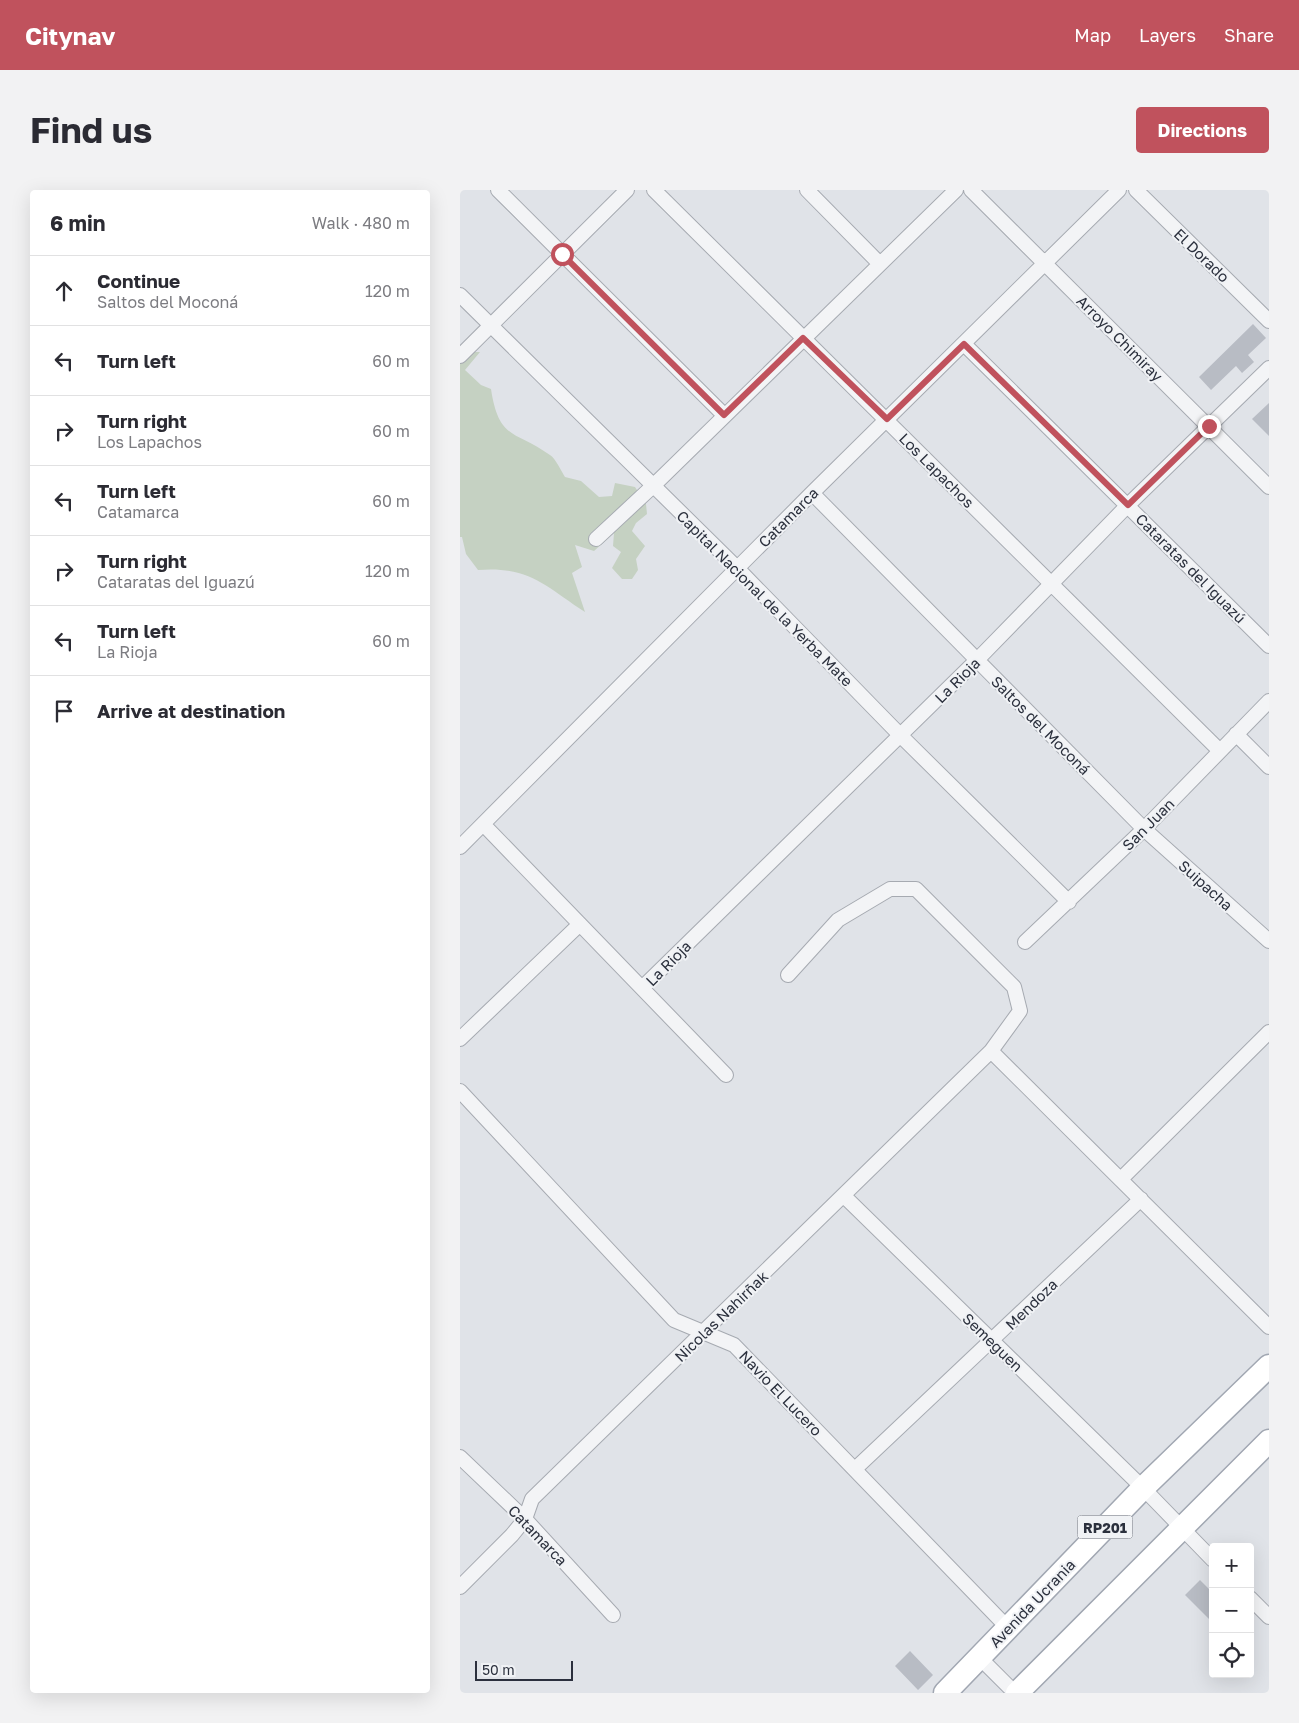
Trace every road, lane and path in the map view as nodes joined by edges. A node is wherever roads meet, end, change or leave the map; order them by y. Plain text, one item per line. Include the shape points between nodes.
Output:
1 (498, 190) edge
2 (627, 190) edge
3 (654, 190) edge
4 (808, 190) edge
5 (956, 190) edge
6 (971, 190) edge
7 (1119, 190) edge
8 (1136, 190) edge
9 (562, 254) junction
10 (880, 264) junction
11 (1045, 264) junction
12 (460, 295) edge
13 (1269, 321) edge
14 (490, 326) junction
15 (803, 338) junction
16 (964, 344) junction
17 (460, 356) edge
18 (1269, 368) edge
19 (724, 415) junction
20 (887, 419) junction
21 (1209, 426) junction
22 (653, 486) junction
23 (1269, 487) edge
24 (812, 492) junction
25 (1128, 505) junction
26 (596, 539) dead end
27 (737, 568) junction
28 (1050, 585) junction
29 (1269, 646) edge
30 (977, 660) junction
31 (1269, 702) edge
32 (1236, 734) junction
33 (900, 735) junction
34 (1220, 750) junction
35 (1269, 767) edge
36 (483, 824) junction
37 (1144, 829) junction
38 (460, 847) edge
39 (1069, 902) junction
40 (580, 924) junction
41 (1269, 941) edge
42 (1024, 942) dead end
43 (788, 975) dead end
44 (642, 988) junction
45 (1269, 1032) edge
46 (460, 1039) edge
47 (991, 1051) junction
48 (726, 1075) dead end
49 (460, 1091) edge
50 (1121, 1179) junction
51 (844, 1196) junction
52 (1141, 1199) junction
53 (1269, 1327) edge
54 (704, 1333) junction
55 (992, 1341) junction
56 (1269, 1366) edge
57 (1269, 1441) edge
58 (460, 1457) edge
59 (855, 1469) junction
60 (1143, 1488) junction
61 (525, 1519) junction
62 (1181, 1527) junction
63 (1209, 1556) edge
64 (460, 1587) edge
65 (1254, 1602) edge
66 (613, 1615) dead end
67 (1269, 1617) edge
68 (1007, 1627) junction
69 (980, 1658) junction
70 (946, 1693) edge
71 (1016, 1693) edge

1 - 9 street
2 - 9 street
3 - 15 street, Los Lapachos
4 - 10 street
5 - 10 street
6 - 11 street, Arroyo Chimiray
7 - 11 street, Catamarca
8 - 13 street, El Dorado
9 - 14 street
9 - 19 street
10 - 15 street
11 - 16 street, Catamarca
11 - 21 street, Arroyo Chimiray
12 - 14 street, Capital Nacional de la Yerba Mate
14 - 17 street
14 - 22 street, Capital Nacional de la Yerba Mate
15 - 19 street
15 - 20 street, Los Lapachos
16 - 20 street, Catamarca
16 - 25 street, Cataratas del Iguazú
18 - 21 street, La Rioja
19 - 22 street
20 - 24 street, Catamarca
20 - 28 street, Los Lapachos
21 - 23 street, Arroyo Chimiray
21 - 25 street, La Rioja
22 - 26 street
22 - 27 street, Capital Nacional de la Yerba Mate
24 - 27 street, Catamarca
24 - 30 street, Saltos del Moconá
25 - 28 street, La Rioja
25 - 29 street, Cataratas del Iguazú
27 - 33 street, Capital Nacional de la Yerba Mate
27 - 36 street, Catamarca
28 - 30 street, La Rioja
28 - 34 street, Los Lapachos
30 - 33 street, La Rioja
30 - 37 street, Saltos del Moconá
31 - 32 street, San Juan
32 - 34 street, San Juan
32 - 35 street
33 - 39 street, Capital Nacional de la Yerba Mate
33 - 44 street, La Rioja
34 - 37 street, San Juan
36 - 38 street, Catamarca
36 - 40 street
37 - 39 street, San Juan
37 - 41 street, Suipacha
39 - 42 street, San Juan
40 - 44 street
40 - 46 street
43 - 47 street, Nicolas Nahirñak via 838,920 890,889 916,889 1014,987 1020,1011
44 - 48 street
45 - 50 street
47 - 50 street
47 - 51 street, Nicolas Nahirñak
49 - 54 street, Navio El Lucero via 674,1320
50 - 52 street
51 - 54 street, Nicolas Nahirñak
51 - 55 street, Semeguen
52 - 53 street
52 - 55 street, Mendoza
54 - 59 street, Navio El Lucero via 734,1346
54 - 61 street, Nicolas Nahirñak via 532,1499
55 - 59 street, Mendoza
55 - 60 street, Semeguen
56 - 60 main road, Avenida Ucrania / RP201
57 - 62 main road
58 - 61 street, Catamarca
59 - 68 street, Navio El Lucero
60 - 62 street, Semeguen
60 - 68 main road, Avenida Ucrania / RP201
61 - 64 street, Nicolas Nahirñak
61 - 66 street, Catamarca
62 - 63 street, Semeguen
62 - 71 main road
65 - 67 street
68 - 69 main road, Avenida Ucrania / RP201
69 - 70 main road, Avenida Ucrania / RP201
69 - 71 street

